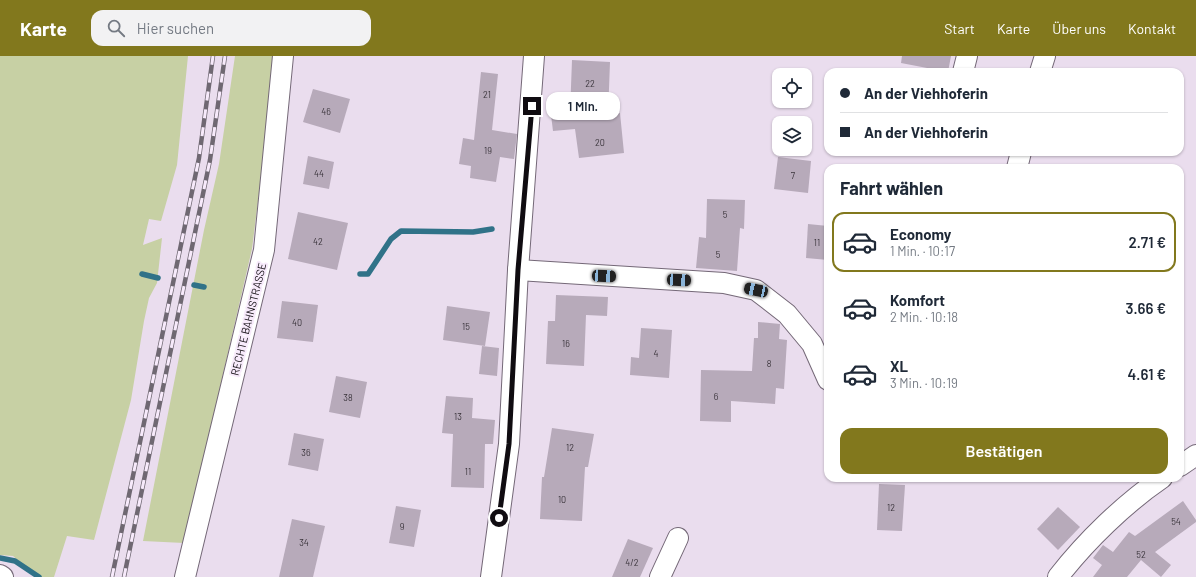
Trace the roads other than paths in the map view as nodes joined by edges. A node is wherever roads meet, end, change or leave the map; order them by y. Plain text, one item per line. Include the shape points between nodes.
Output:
1 (283, 56) edge
2 (534, 56) edge
3 (967, 56) edge
4 (1045, 56) edge
5 (964, 68) edge
6 (1041, 68) edge
7 (518, 270) junction
8 (824, 371) edge
9 (1196, 455) edge
10 (1184, 463) edge
11 (1156, 482) edge
12 (678, 538) dead end
13 (0, 575) edge
14 (3, 577) edge
15 (185, 577) edge
16 (491, 577) edge
17 (660, 577) edge
18 (1058, 577) edge

1 - 15 street, RECHTE BAHNSTRASSE via 264,250
2 - 7 street
3 - 5 street
4 - 6 street
7 - 8 street via 724,283 756,290 787,314 812,344
7 - 16 street via 509,444
9 - 10 street
11 - 18 street via 1144,490 1076,554
12 - 17 street
13 - 14 street

